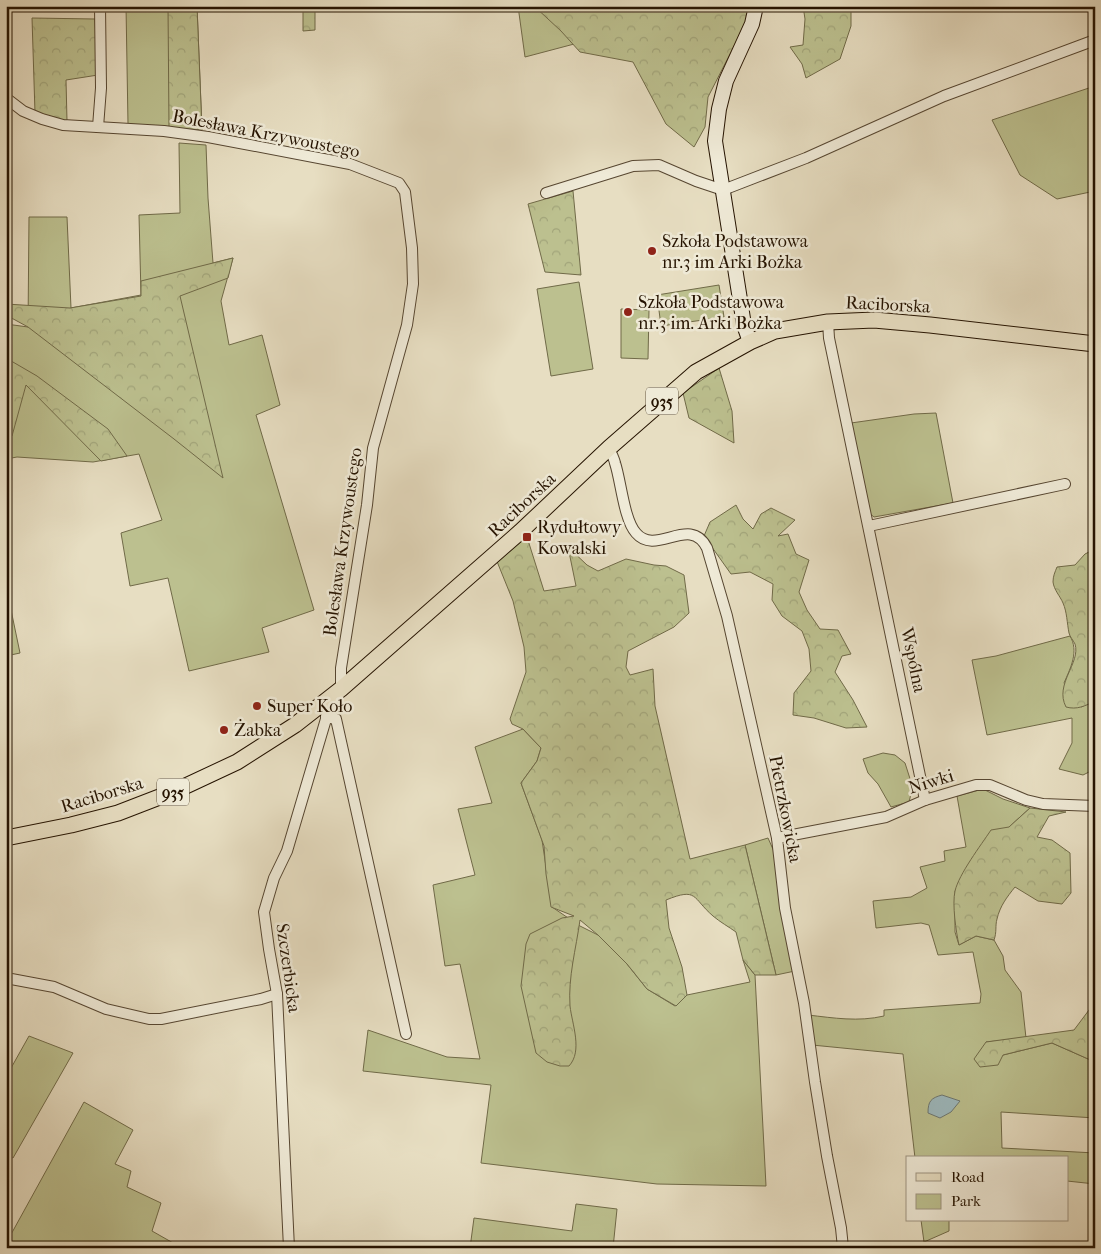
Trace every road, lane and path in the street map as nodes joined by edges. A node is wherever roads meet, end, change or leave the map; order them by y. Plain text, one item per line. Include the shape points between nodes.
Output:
1 (100, 6) edge
2 (756, 6) edge
3 (1095, 40) edge
4 (6, 98) edge
5 (98, 127) junction
6 (723, 190) junction
7 (546, 193) dead end
8 (828, 322) junction
9 (750, 342) junction
10 (1095, 344) edge
11 (610, 448) junction
12 (1065, 484) dead end
13 (869, 526) junction
14 (341, 689) junction
15 (325, 710) junction
16 (925, 800) junction
17 (1095, 806) edge
18 (6, 838) edge
19 (777, 838) junction
20 (6, 978) edge
21 (278, 994) junction
22 (406, 1034) dead end
23 (288, 1248) edge
24 (843, 1248) edge

1 - 5 street
2 - 6 street via 752,24 726,81 719,109 715,141
3 - 6 street via 944,96 806,158
4 - 5 street, Bolesława Krzywoustego via 42,119 63,125
5 - 14 street, Bolesława Krzywoustego via 208,137 350,164 399,183 405,192 413,284 407,325 373,448 366,514 341,668
6 - 7 street via 658,165 632,166
6 - 9 street via 744,325
8 - 9 main road, Raciborska / 935 via 775,331
8 - 10 main road, Raciborska / 935 via 874,320
8 - 13 street, Wspólna
9 - 11 main road, Raciborska / 935 via 696,372
11 - 14 main road, Raciborska / 935 via 520,532
11 - 19 street, Pietrzkowicka via 635,533 644,540 657,541 693,534 703,539 707,548 727,616
12 - 13 street
13 - 16 street, Wspólna
14 - 15 main road, Raciborska / 935
15 - 18 main road, Raciborska / 935 via 237,762 175,791 118,813
15 - 21 street, Szczerbicka via 290,842 264,912
15 - 22 street via 336,719
16 - 17 street, Niwki via 976,786 990,786 1043,804
16 - 19 street, Niwki via 886,816
19 - 24 street, Pietrzkowicka via 785,908 804,1003 814,1082
20 - 21 street via 54,987 106,1009 149,1020
21 - 23 street, Szczerbicka

